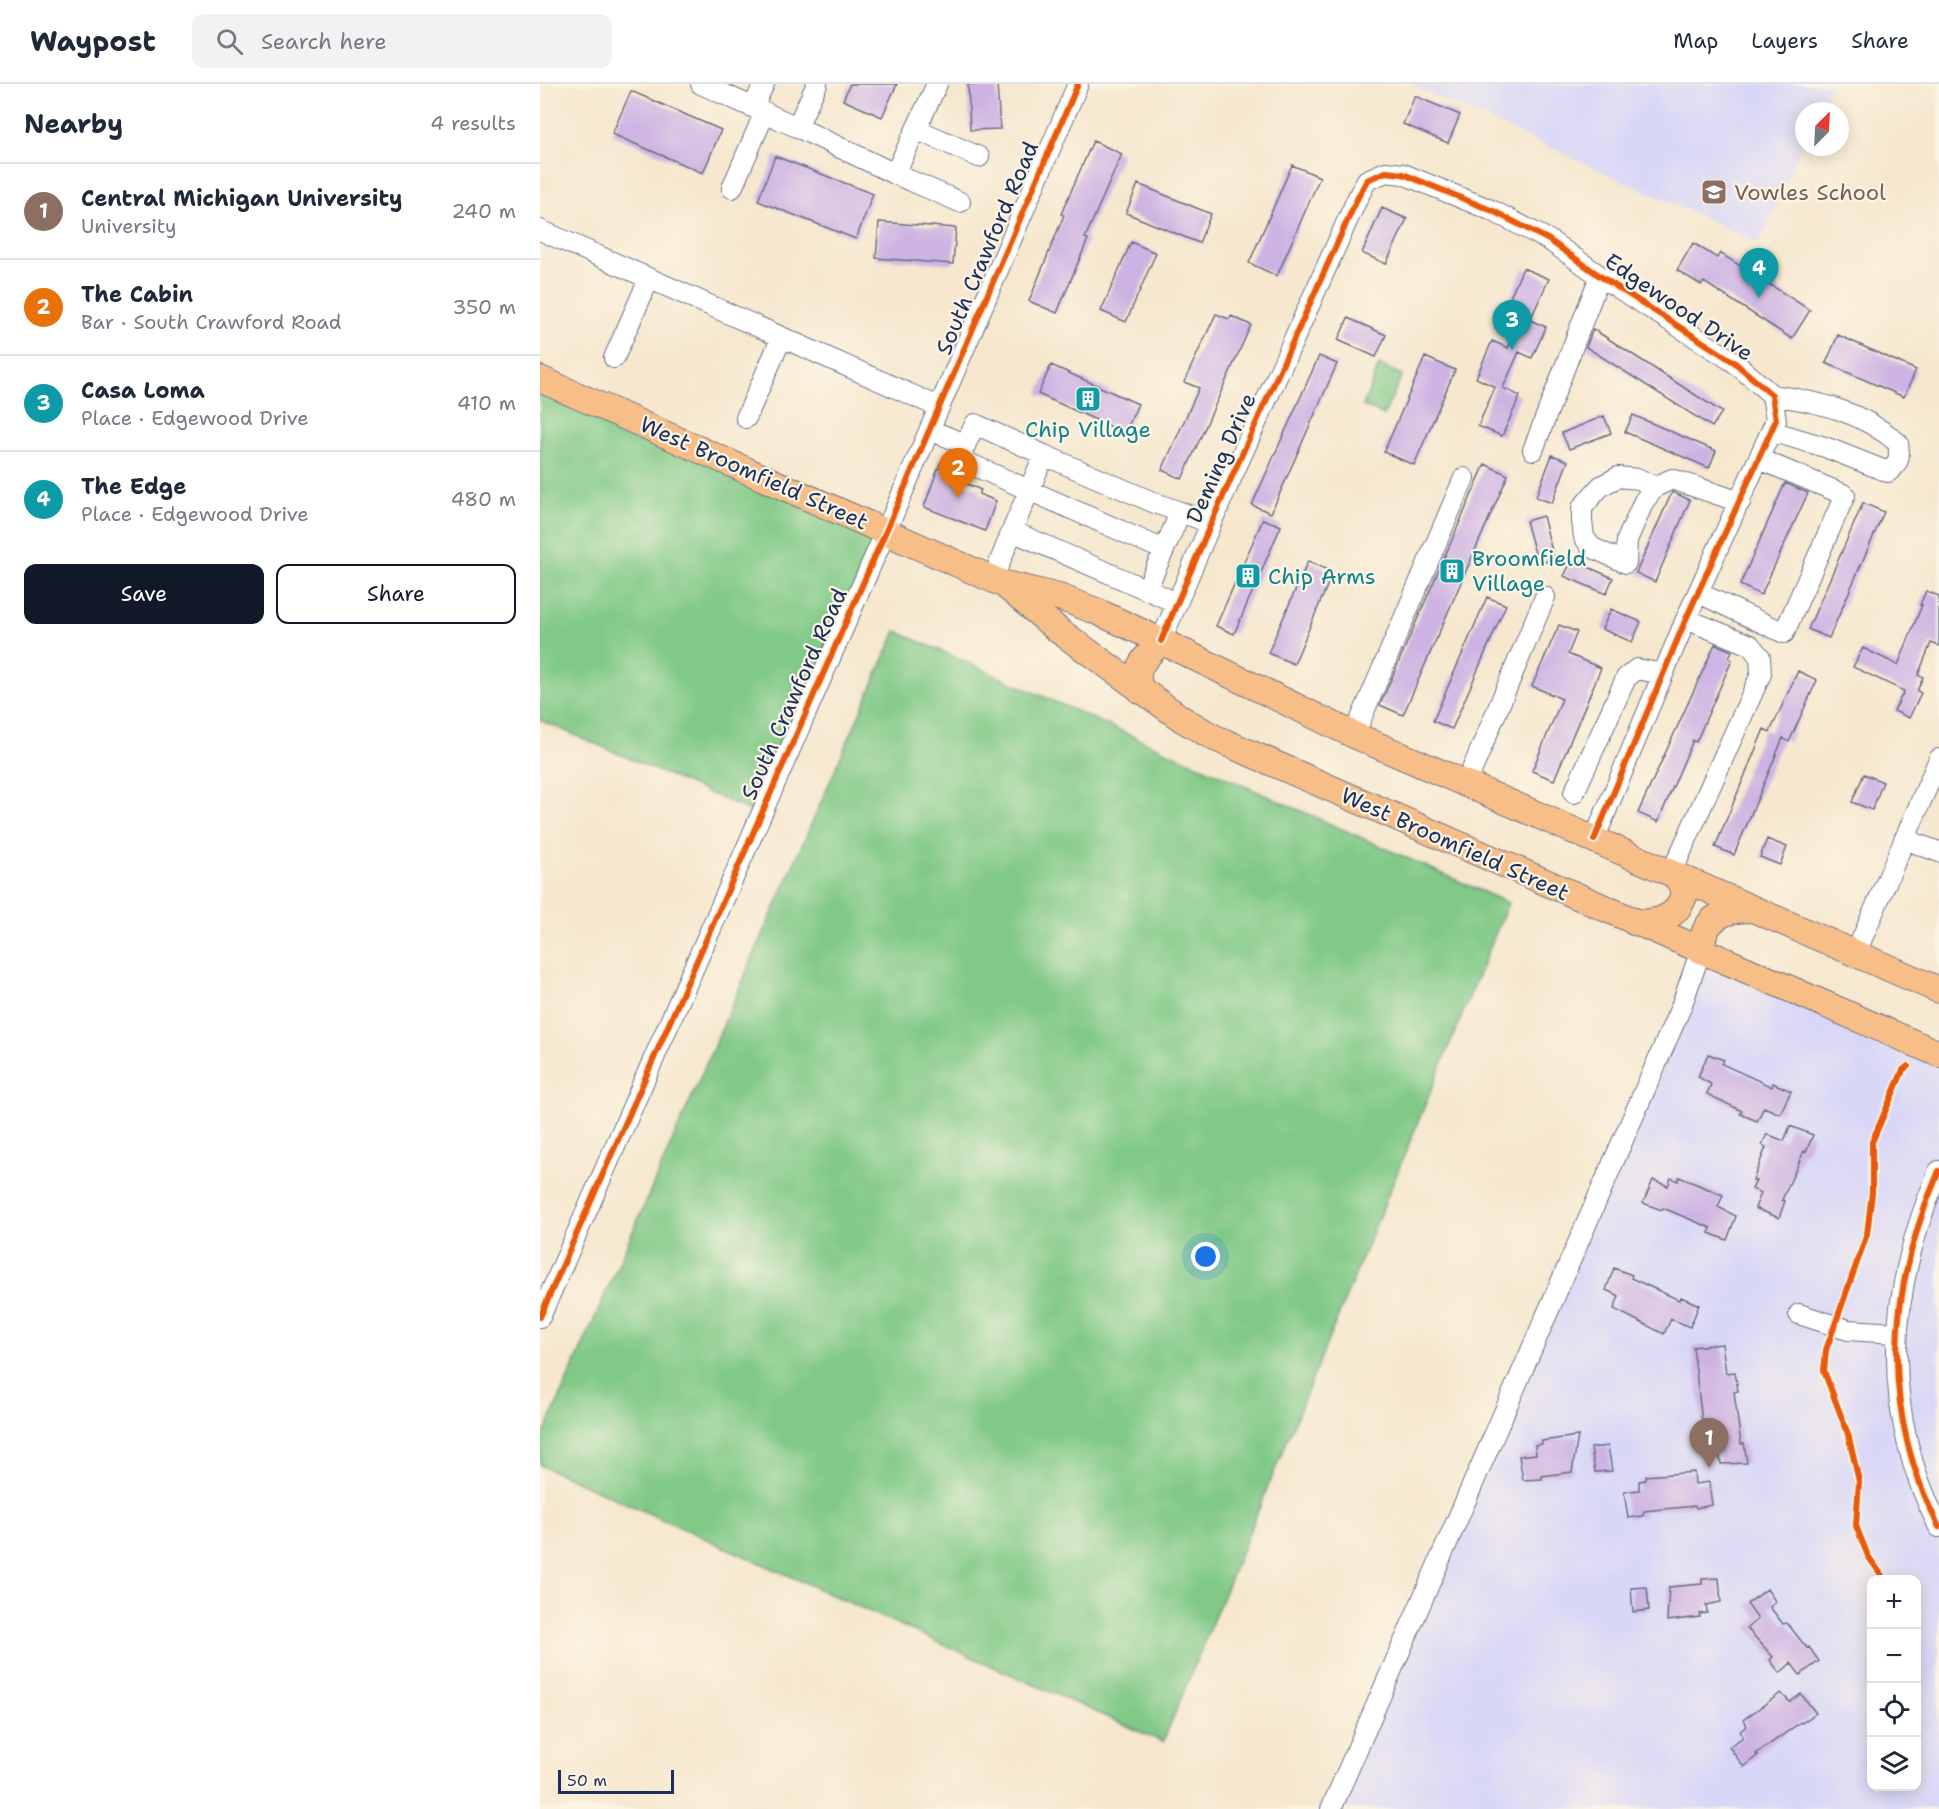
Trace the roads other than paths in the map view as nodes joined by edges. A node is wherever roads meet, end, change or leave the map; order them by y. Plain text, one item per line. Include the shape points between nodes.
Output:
1 (701, 84) edge
2 (764, 84) edge
3 (817, 84) edge
4 (937, 84) edge
5 (1077, 84) edge
6 (759, 110) junction
7 (797, 126) junction
8 (916, 129) junction
9 (979, 158) dead end
10 (895, 174) junction
11 (732, 188) dead end
12 (960, 202) dead end
13 (540, 230) edge
14 (1600, 276) junction
15 (649, 279) junction
16 (1317, 291) joint
17 (781, 339) junction
18 (615, 358) dead end
19 (540, 379) edge
20 (1772, 395) junction
21 (939, 407) junction
22 (746, 418) dead end
23 (930, 430) junction
24 (1771, 431) junction
25 (965, 444) junction
26 (1533, 450) dead end
27 (1044, 455) junction
28 (1759, 459) junction
29 (1464, 477) dead end
30 (1655, 487) junction
31 (1029, 490) junction
32 (1740, 502) junction
33 (1180, 513) junction
34 (1211, 523) junction
35 (886, 531) junction
36 (1012, 531) junction
37 (1164, 550) junction
38 (997, 581) junction
39 (1146, 590) junction
40 (1699, 593) junction
41 (1545, 597) dead end
42 (1177, 603) junction
43 (1686, 618) junction
44 (1161, 640) junction
45 (1663, 674) junction
46 (1141, 691) junction
47 (1354, 735) junction
48 (1939, 759) edge
49 (1466, 784) junction
50 (1574, 793) dead end
51 (1904, 839) junction
52 (1594, 840) junction
53 (1939, 852) edge
54 (1673, 875) junction
55 (1751, 909) junction
56 (1634, 922) junction
57 (1701, 950) junction
58 (1855, 955) junction
59 (1939, 990) edge
60 (1939, 1054) edge
61 (1939, 1171) edge
62 (1799, 1314) dead end
63 (540, 1317) edge
64 (1896, 1333) junction
65 (1939, 1527) edge
66 (1331, 1809) edge

1 - 6 street
2 - 6 street
3 - 7 street
4 - 8 street
5 - 21 street, South Crawford Road
6 - 7 street
6 - 11 street
7 - 10 street
8 - 9 street
8 - 10 street
10 - 12 street
13 - 15 street
14 - 16 street, Edgewood Drive via 1550,240 1493,211 1403,174 1386,172 1367,180
14 - 20 street, Edgewood Drive via 1734,362
14 - 26 street
15 - 17 street
15 - 18 street
16 - 34 street, Deming Drive
17 - 21 street
17 - 22 street
19 - 35 main road, West Broomfield Street
20 - 24 street via 1776,420
20 - 24 street via 1812,401 1851,413 1898,443 1900,457 1888,472
21 - 23 street, South Crawford Road
23 - 25 street
23 - 35 street, South Crawford Road
24 - 28 street
25 - 27 street via 975,424
25 - 31 street via 959,459
27 - 31 street
27 - 33 street
28 - 32 street
28 - 40 street via 1845,495 1784,633
29 - 47 street
30 - 30 street via 1644,501 1627,540 1626,563 1591,547 1584,537 1582,508 1601,486 1618,477 1639,479
30 - 32 street via 1672,479
31 - 36 street
31 - 37 street
32 - 40 street
33 - 34 street
33 - 37 street
34 - 42 street, Deming Drive
35 - 38 main road, West Broomfield Street
35 - 63 street, South Crawford Road
36 - 38 street
36 - 39 street
37 - 39 street
38 - 44 main road, West Broomfield Street via 1073,601
38 - 46 main road, West Broomfield Street
39 - 42 street
40 - 43 street
41 - 49 street
42 - 44 street, Deming Drive
43 - 45 street
43 - 54 street via 1750,645 1760,657 1761,674
44 - 46 main road via 1139,667
44 - 47 main road, West Broomfield Street
45 - 50 street via 1636,669 1626,678
45 - 52 street
46 - 56 main road, West Broomfield Street via 1220,741
47 - 49 main road, West Broomfield Street
48 - 51 street
49 - 52 main road, West Broomfield Street
51 - 53 street
51 - 58 street
52 - 54 main road, West Broomfield Street
54 - 55 main road, West Broomfield Street
54 - 56 main road via 1681,883 1684,896 1679,907 1654,922
55 - 57 main road via 1719,915 1706,930
55 - 58 main road, West Broomfield Street
56 - 57 main road, West Broomfield Street
57 - 60 main road, West Broomfield Street
57 - 66 street via 1689,1011
58 - 59 main road, West Broomfield Street
61 - 64 street via 1908,1259
62 - 64 street via 1848,1330
64 - 65 street via 1904,1424 1920,1484

